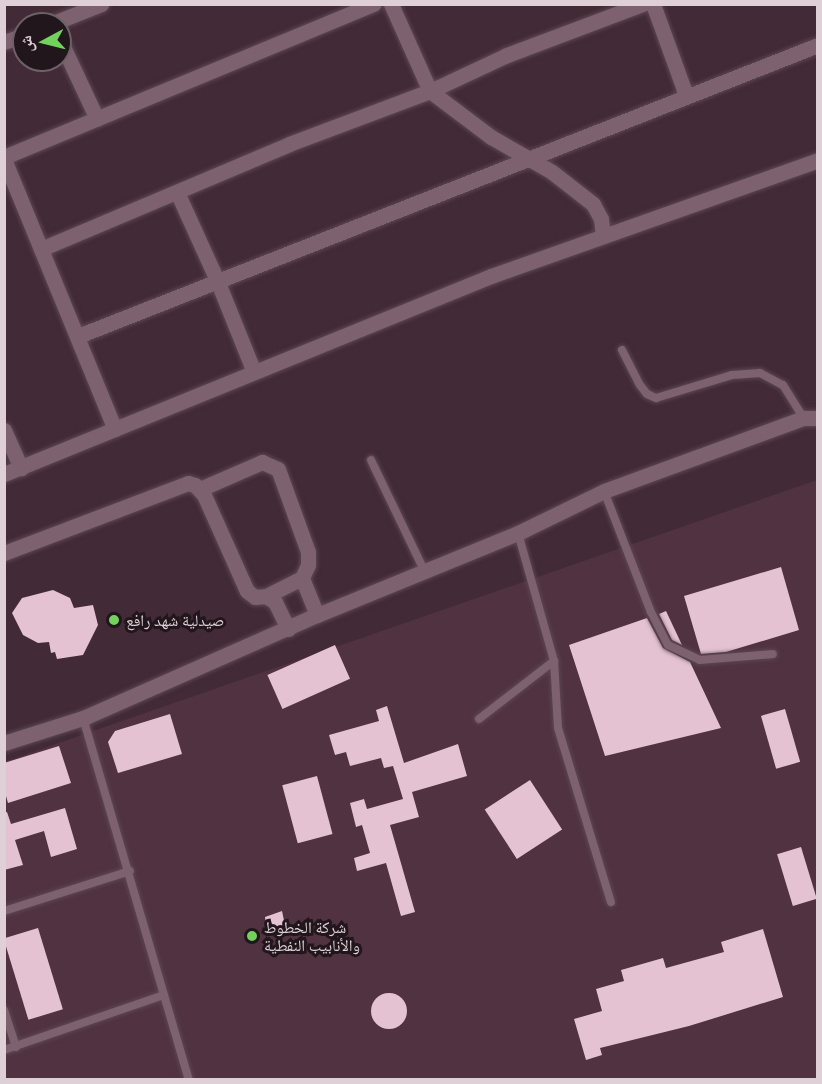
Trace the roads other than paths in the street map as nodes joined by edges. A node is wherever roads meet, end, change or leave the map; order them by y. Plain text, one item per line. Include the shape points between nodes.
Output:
1 (101, 4) edge
2 (374, 4) edge
3 (391, 4) edge
4 (643, 4) edge
5 (653, 4) edge
6 (72, 16) edge
7 (818, 45) edge
8 (72, 66) edge
9 (430, 91) junction
10 (686, 95) junction
11 (97, 119) junction
12 (527, 157) junction
13 (4, 158) edge
14 (818, 160) edge
15 (177, 192) junction
16 (603, 236) junction
17 (41, 249) junction
18 (217, 280) junction
19 (78, 336) junction
20 (622, 350) dead end
21 (254, 372) junction
22 (811, 418) edge
23 (115, 429) junction
24 (4, 430) edge
25 (371, 460) dead end
26 (21, 468) junction
27 (4, 474) edge
28 (200, 489) junction
29 (604, 491) junction
30 (518, 533) junction
31 (4, 553) edge
32 (424, 570) junction
33 (302, 578) junction
34 (266, 596) junction
35 (317, 615) junction
36 (288, 629) junction
37 (773, 654) dead end
38 (554, 661) junction
39 (83, 718) junction
40 (479, 719) dead end
41 (4, 743) edge
42 (130, 872) junction
43 (611, 902) dead end
44 (4, 911) edge
45 (164, 995) junction
46 (4, 1010) edge
47 (16, 1047) junction
48 (4, 1050) edge
49 (189, 1080) edge

1 - 6 street
2 - 11 street
3 - 9 street
4 - 9 street via 507,55
5 - 10 street
7 - 10 street
8 - 11 street
9 - 12 street via 491,137
9 - 15 street via 289,144
10 - 12 street
11 - 13 street
12 - 16 street via 593,204 601,219
12 - 18 street
13 - 17 street
14 - 16 street
15 - 17 street
15 - 18 street
16 - 21 street via 491,276
17 - 19 street
18 - 19 street
18 - 21 street
19 - 23 street
20 - 22 lane via 640,385 656,398 732,375 760,373 783,384
21 - 23 street
22 - 29 street
23 - 26 street
24 - 26 street
25 - 32 lane
26 - 27 street
28 - 31 street via 181,483
28 - 33 street via 262,462 278,469 308,552 308,566
28 - 34 street via 247,591 255,597
29 - 30 street
29 - 37 lane via 651,612 668,645 700,660
30 - 32 street
30 - 38 lane
32 - 35 street
33 - 34 street
33 - 35 street
34 - 36 street via 275,602
35 - 36 street
36 - 39 street
38 - 40 lane
38 - 43 lane via 558,728
39 - 41 street
39 - 42 lane
42 - 44 lane
42 - 45 lane
45 - 47 lane
45 - 49 lane
46 - 47 lane
47 - 48 lane

